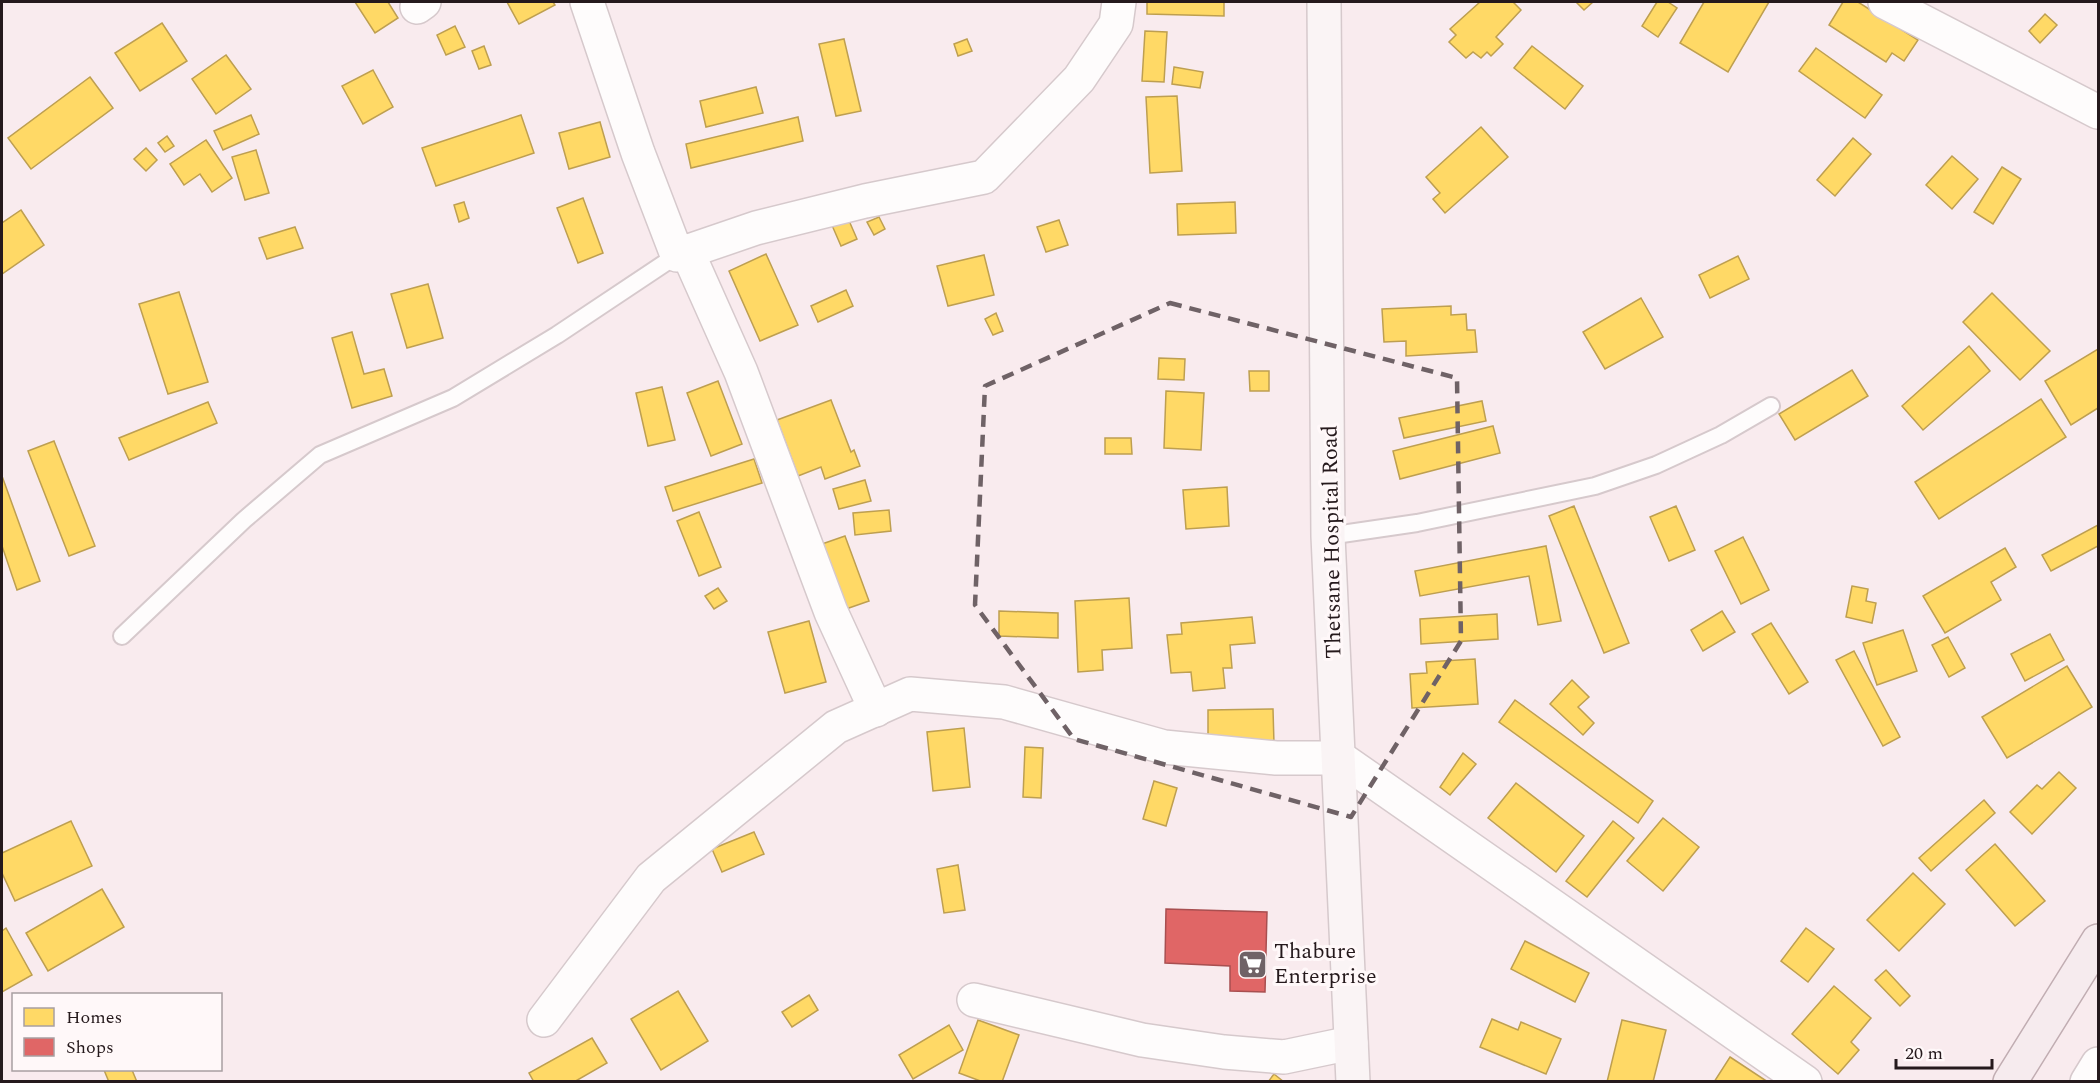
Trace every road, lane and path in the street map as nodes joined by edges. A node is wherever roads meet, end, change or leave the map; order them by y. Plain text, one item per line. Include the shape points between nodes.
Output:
1 (587, 2) edge
2 (1119, 2) edge
3 (1324, 2) edge
4 (1885, 2) edge
5 (2098, 112) edge
6 (682, 253) junction
7 (1771, 406) dead end
8 (1328, 536) junction
9 (122, 636) dead end
10 (876, 710) junction
11 (1340, 758) junction
12 (2098, 941) edge
13 (974, 1000) dead end
14 (544, 1020) dead end
15 (1351, 1043) junction
16 (2098, 1064) edge
17 (1353, 1082) edge
18 (1805, 1082) edge
19 (2010, 1082) edge
20 (2086, 1082) edge

1 - 6 street via 638,153
2 - 6 street via 1116,24 1079,79 984,177 756,228
3 - 8 main road, Thetsane Hospital Road
4 - 5 street
6 - 9 lane via 453,398 320,455 244,520
6 - 10 street via 741,372 831,612
7 - 8 lane via 1656,465 1595,486 1418,523
8 - 11 main road, Thetsane Hospital Road
10 - 11 street via 910,694 1004,702 1164,747 1276,758
10 - 14 street via 836,727 651,878
11 - 15 main road, Thetsane Hospital Road
11 - 18 street
12 - 19 main road
13 - 15 street via 1142,1040 1224,1052 1284,1057
15 - 17 main road, Thetsane Hospital Road
16 - 20 street

